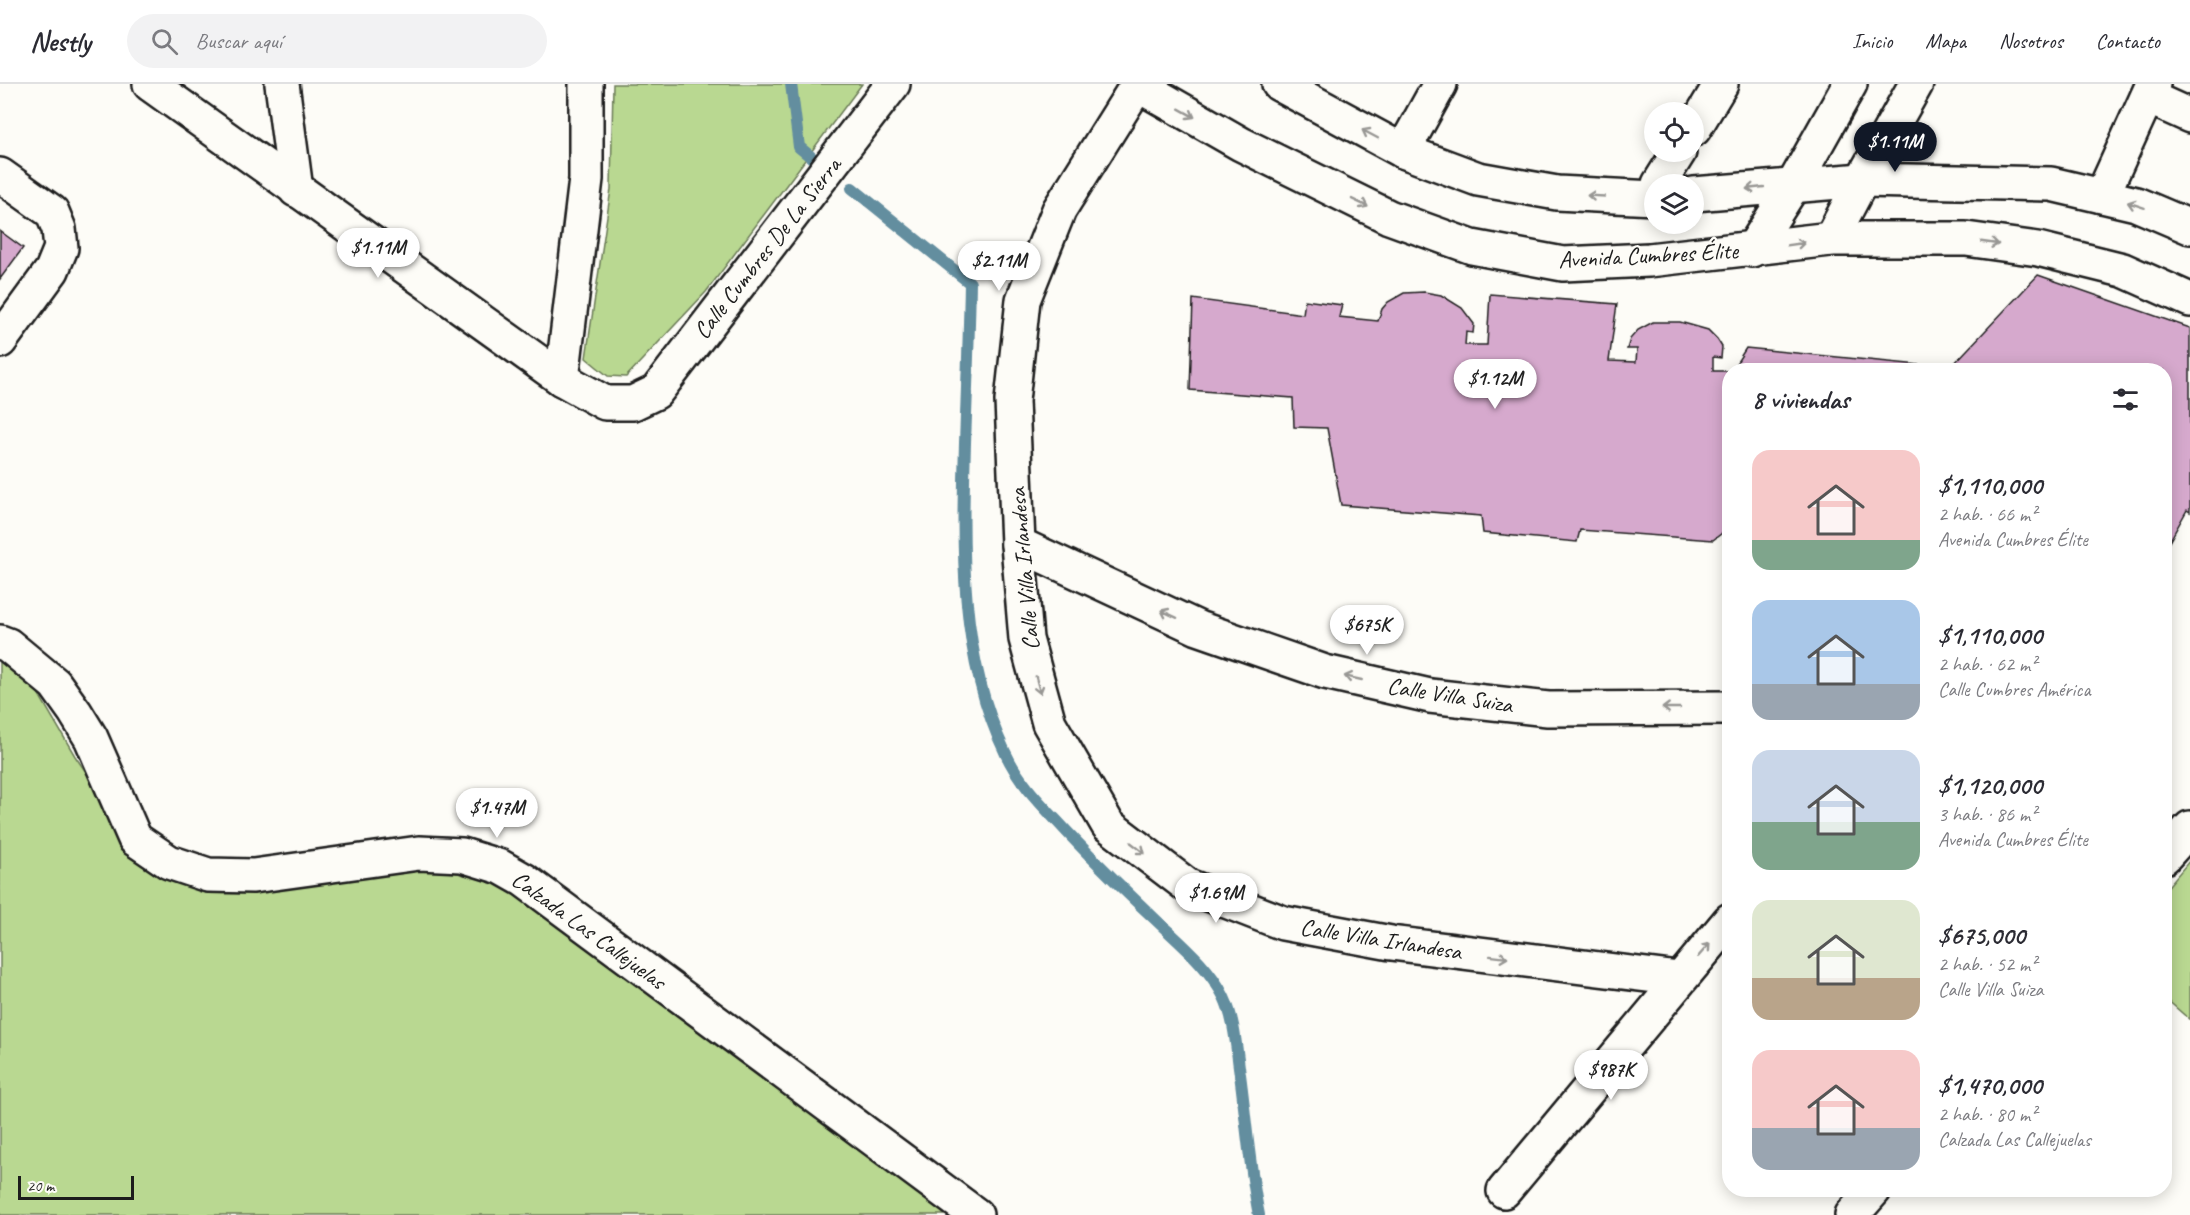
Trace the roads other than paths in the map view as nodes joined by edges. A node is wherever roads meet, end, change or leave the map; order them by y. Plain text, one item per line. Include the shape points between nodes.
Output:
1 (150, 84) edge
2 (282, 84) edge
3 (586, 84) edge
4 (893, 84) edge
5 (1137, 84) edge
6 (1440, 84) edge
7 (1721, 84) edge
8 (1850, 84) edge
9 (1916, 84) edge
10 (1293, 88) edge
11 (2150, 90) edge
12 (1704, 112) edge
13 (2190, 116) edge
14 (1403, 151) junction
15 (0, 175) edge
16 (1862, 180) junction
17 (1794, 184) junction
18 (296, 190) junction
19 (1644, 193) edge
20 (1704, 193) edge
21 (2102, 196) junction
22 (2190, 227) edge
23 (1831, 239) junction
24 (1752, 250) junction
25 (2190, 300) edge
26 (0, 340) edge
27 (562, 379) junction
28 (1018, 544) junction
29 (0, 642) edge
30 (1722, 708) edge
31 (2190, 828) edge
32 (2172, 848) edge
33 (1722, 929) edge
34 (1678, 979) junction
35 (1504, 1191) dead end
36 (1868, 1197) edge
37 (976, 1215) edge
38 (1852, 1215) edge

1 - 18 street
2 - 18 street
3 - 27 street via 586,179
4 - 27 street, Calle Cumbres De La Sierra via 656,392 633,403 604,403
5 -> 24 street, Avenida Cumbres Élite via 1241,144 1389,217 1472,247 1563,264
5 - 28 street, Calle Villa Irlandesa via 1059,210 1023,300 1012,401
6 - 14 street
7 - 12 street
8 - 17 street
9 - 16 street
14 -> 10 street
11 - 13 street
11 - 21 street
19 -> 14 street via 1557,193 1479,179
15 - 26 street via 52,212 61,248 52,270
16 - 17 street
16 - 21 street via 2051,184
16 - 23 street
17 -> 20 street
17 - 24 street
18 - 27 street
22 -> 21 street via 2136,204
24 -> 23 street, Avenida Cumbres Élite
23 -> 25 street, Avenida Cumbres Élite via 1965,239 2038,249 2123,270
30 -> 28 street, Calle Villa Suiza via 1548,708 1430,696 1325,672 1198,628
28 -> 34 street, Calle Villa Irlandesa via 1026,639 1049,723 1108,825 1188,886 1283,923 1391,943
29 - 37 street, Calzada Las Callejuelas via 55,684 91,738 135,839 169,862 208,875 253,876 419,853 462,855 501,867 524,880
31 - 32 street
34 -> 33 street
34 - 35 street
36 - 38 street

